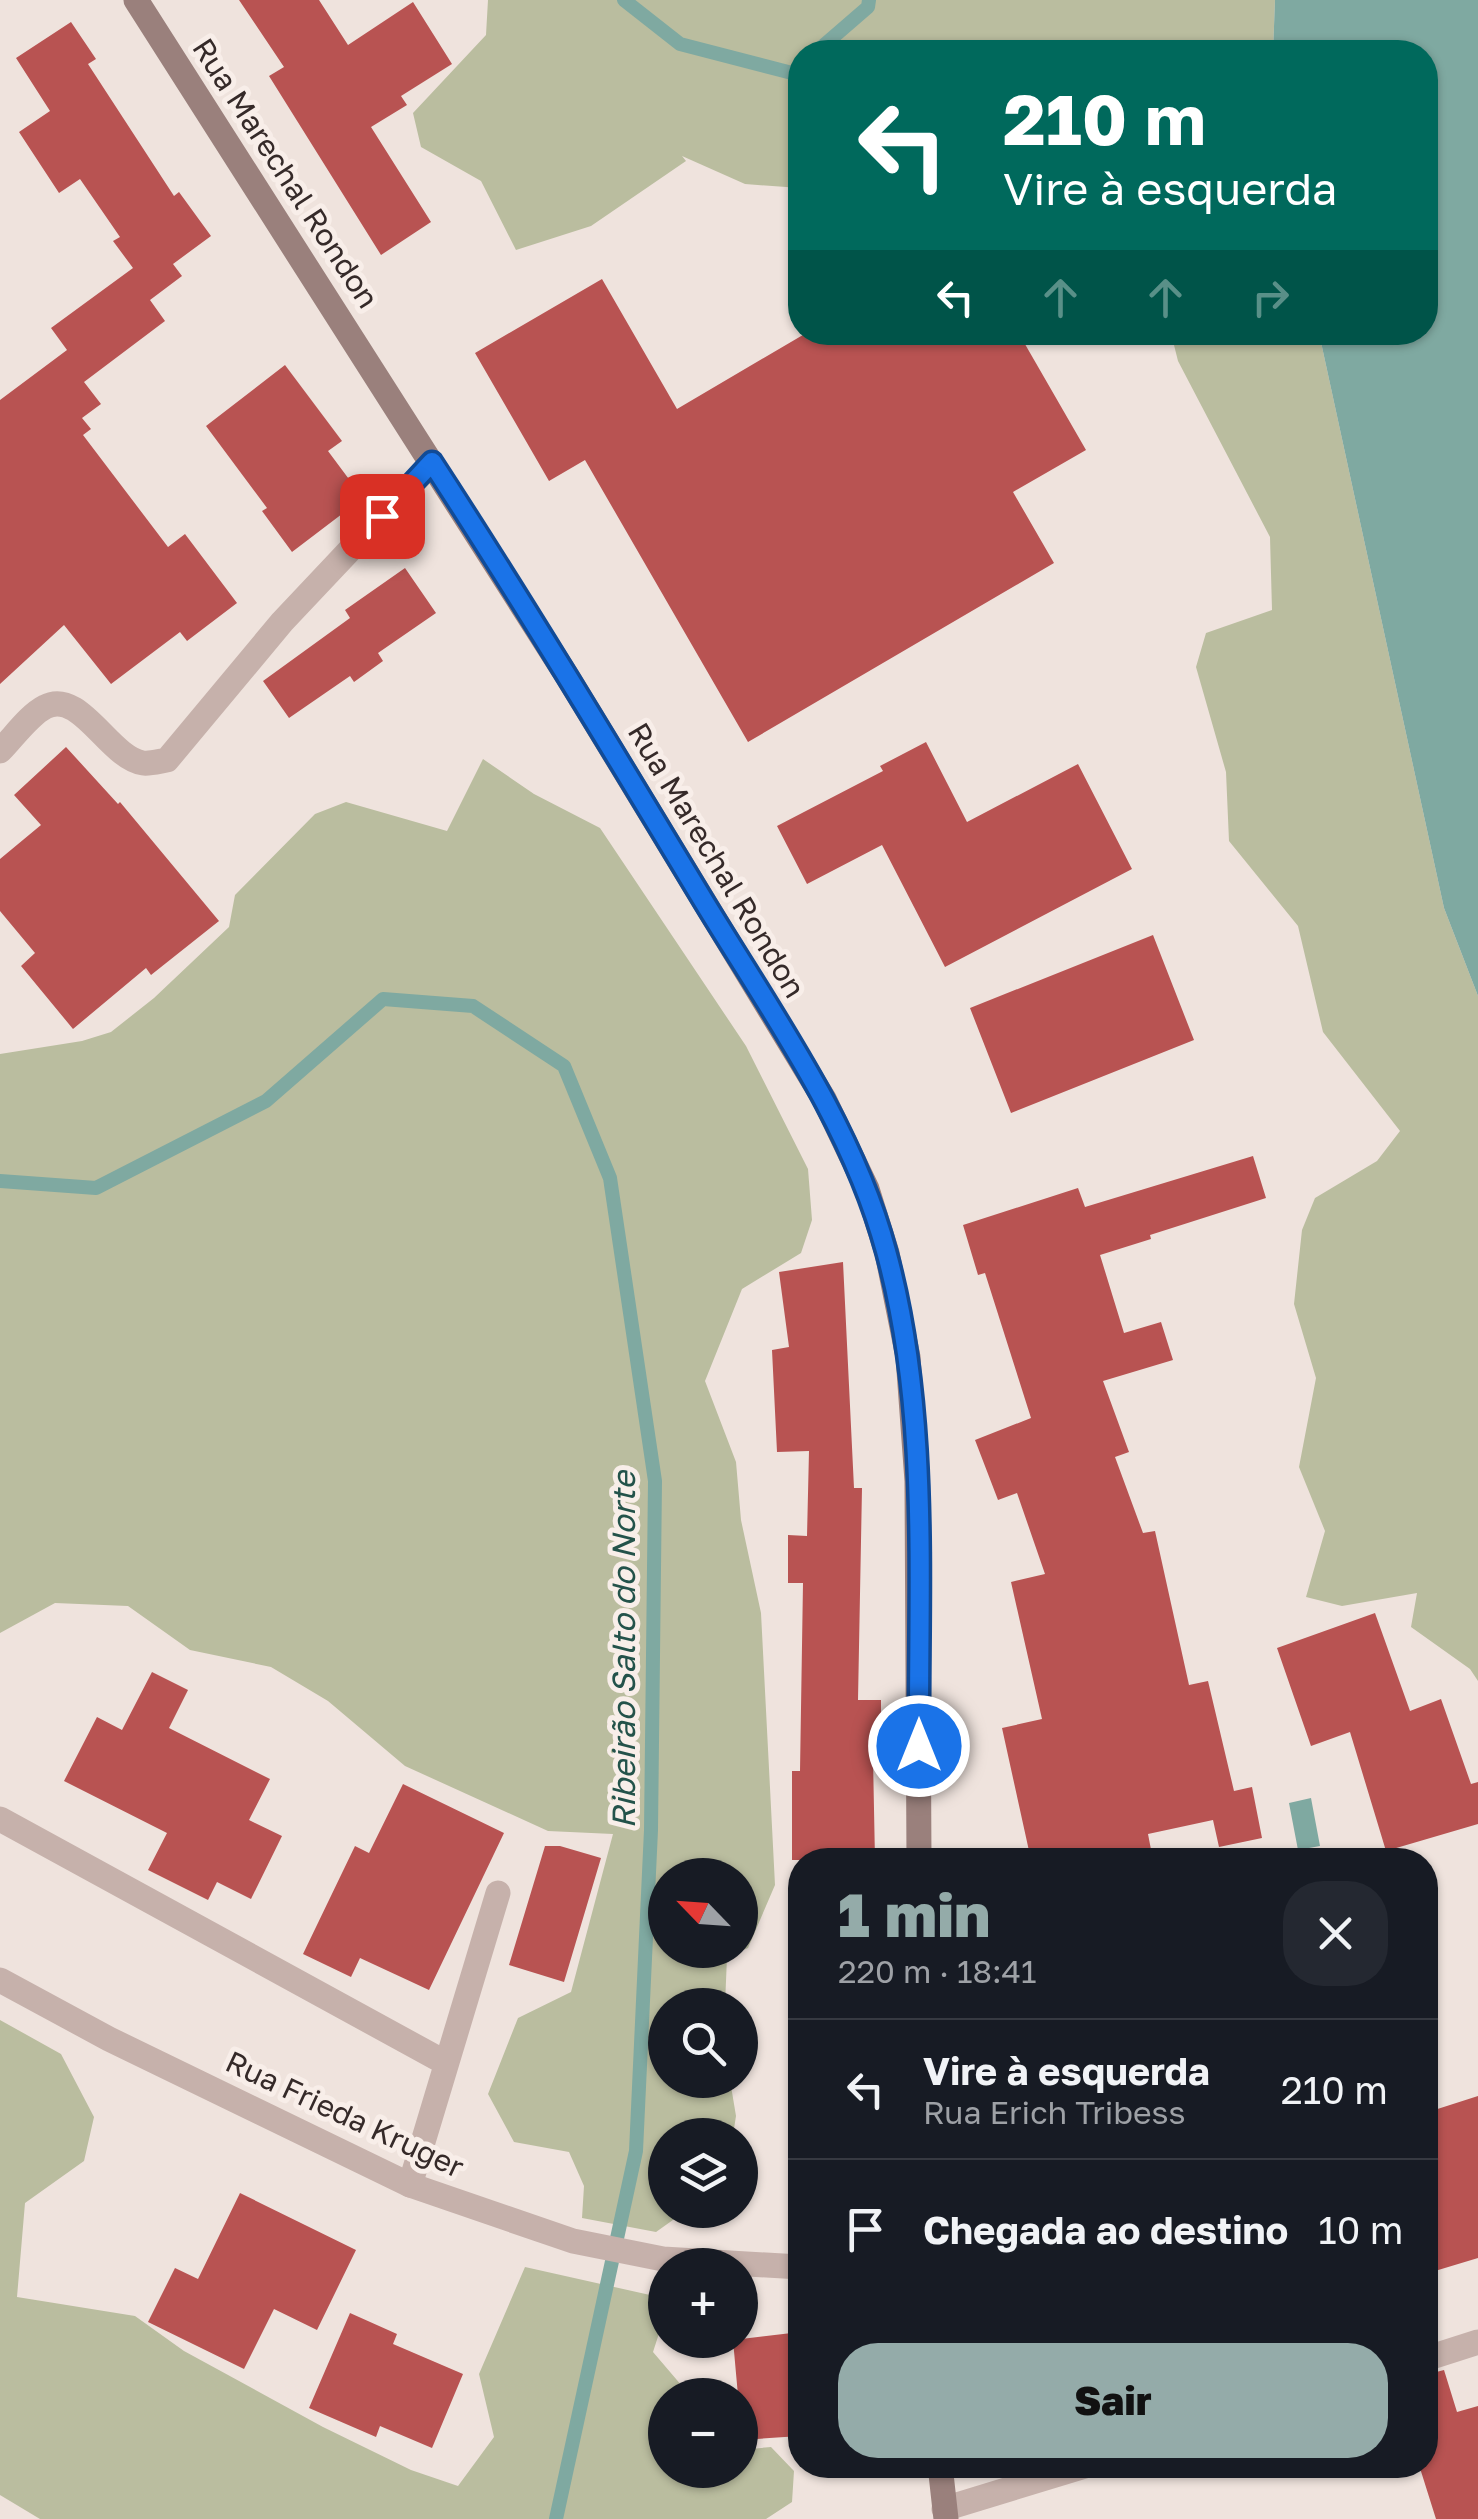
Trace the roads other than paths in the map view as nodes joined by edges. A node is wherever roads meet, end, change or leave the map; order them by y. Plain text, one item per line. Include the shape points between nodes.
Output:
1 (136, 0) edge
2 (432, 462) junction
3 (0, 751) edge
4 (0, 1819) edge
5 (920, 1848) edge
6 (498, 1893) dead end
7 (0, 1980) edge
8 (444, 2062) junction
9 (410, 2185) junction
10 (788, 2266) edge
11 (1478, 2342) edge
12 (1438, 2355) edge
13 (941, 2478) edge
14 (1050, 2478) edge
15 (945, 2514) edge

1 - 2 main road, Rua Marechal Rondon
2 - 3 street via 282,622 167,760 142,763 60,703 45,707
2 - 5 main road, Rua Marechal Rondon via 824,1099 867,1190 908,1357 917,1482
4 - 8 street
6 - 8 street
7 - 9 street, Rua Frieda Kruger
8 - 9 street
9 - 10 street, Rua Frieda Kruger via 573,2241 662,2259
11 - 12 street
13 - 15 main road
14 - 15 street

